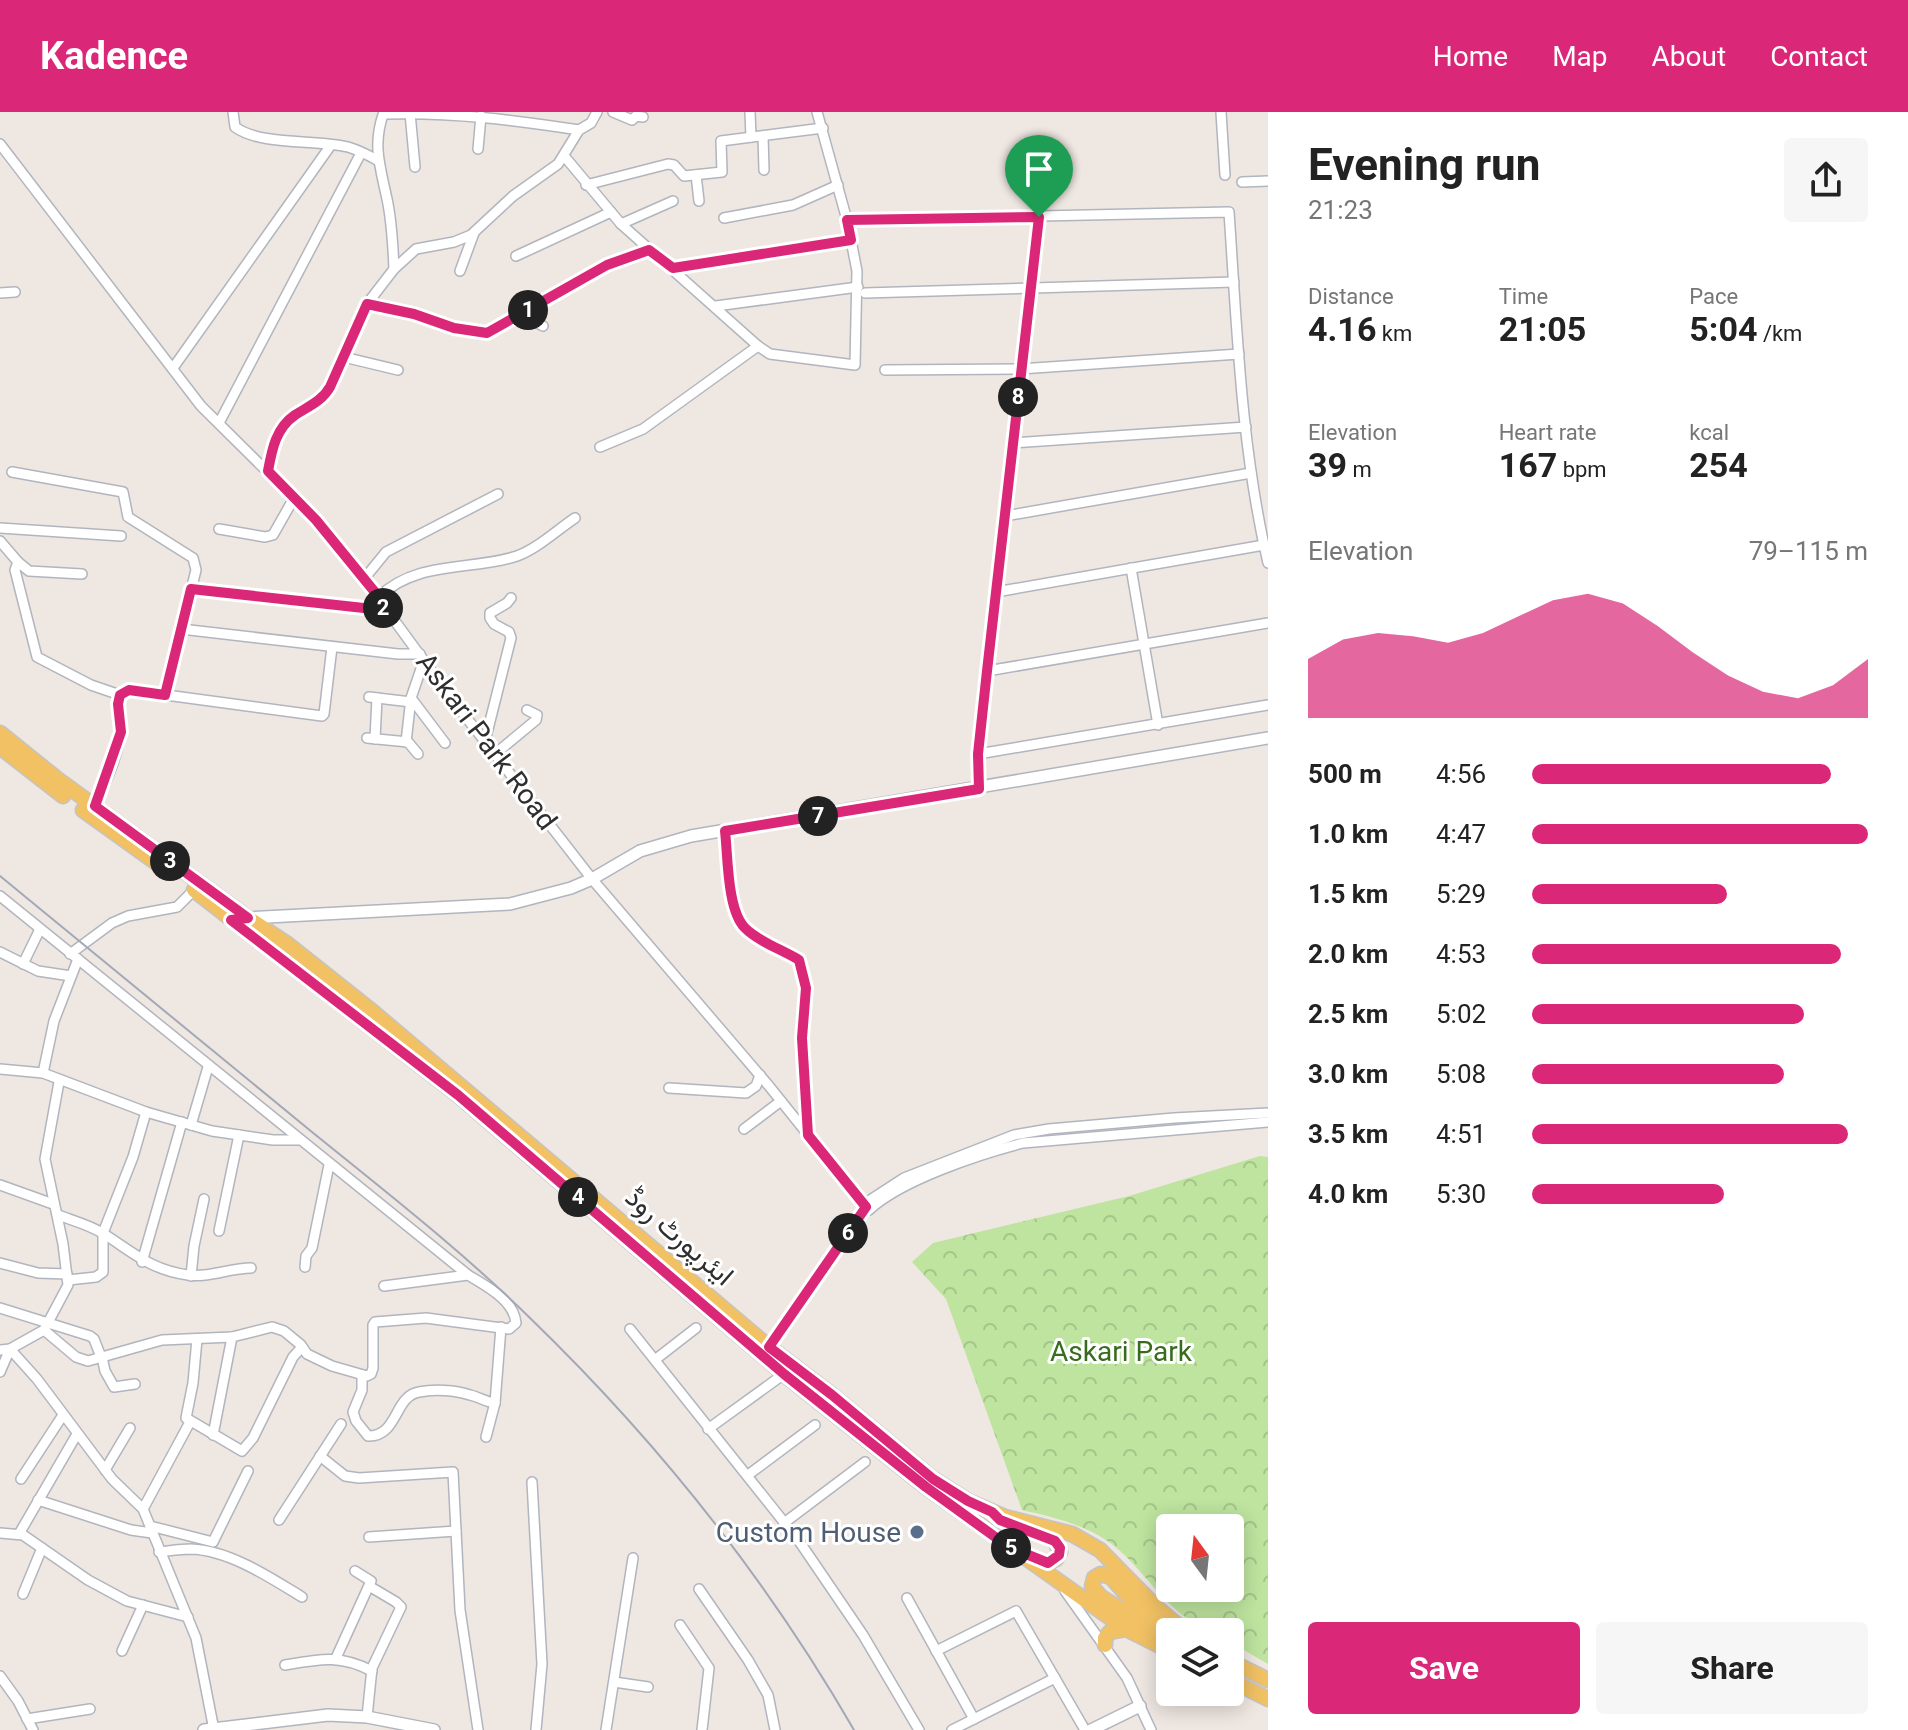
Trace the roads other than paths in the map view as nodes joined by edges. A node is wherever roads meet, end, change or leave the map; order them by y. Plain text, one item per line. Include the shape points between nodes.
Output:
1 (233, 112) edge
2 (436, 112) edge
3 (597, 112) edge
4 (613, 112) edge
5 (750, 112) edge
6 (817, 112) edge
7 (1221, 112) edge
8 (385, 113) edge
9 (407, 113) edge
10 (458, 113) edge
11 (481, 116) junction
12 (643, 117) dead end
13 (823, 128) junction
14 (579, 130) junction
15 (763, 136) junction
16 (751, 137) junction
17 (0, 144) edge
18 (331, 145) junction
19 (478, 149) dead end
20 (361, 153) junction
21 (565, 157) junction
22 (377, 160) junction
23 (415, 167) dead end
24 (764, 170) dead end
25 (696, 175) junction
26 (1225, 175) dead end
27 (1268, 181) edge
28 (1242, 182) dead end
29 (586, 185) junction
30 (838, 185) junction
31 (673, 201) dead end
32 (699, 201) dead end
33 (611, 212) junction
34 (1039, 217) junction
35 (724, 218) dead end
36 (847, 220) junction
37 (621, 224) junction
38 (474, 233) junction
39 (851, 240) junction
40 (649, 250) junction
41 (516, 256) dead end
42 (673, 268) junction
43 (394, 269) junction
44 (460, 271) dead end
45 (1234, 282) junction
46 (1031, 286) junction
47 (861, 290) junction
48 (15, 292) dead end
49 (0, 293) edge
50 (367, 304) junction
51 (716, 306) junction
52 (521, 314) junction
53 (543, 326) dead end
54 (758, 346) junction
55 (1239, 354) junction
56 (344, 357) junction
57 (173, 368) junction
58 (1020, 369) junction
59 (398, 370) dead end
60 (885, 370) dead end
61 (219, 423) junction
62 (1246, 427) junction
63 (1013, 443) junction
64 (600, 447) dead end
65 (268, 471) junction
66 (12, 472) dead end
67 (1251, 473) junction
68 (498, 494) dead end
69 (294, 498) junction
70 (1005, 516) junction
71 (575, 518) dead end
72 (0, 528) edge
73 (219, 529) dead end
74 (121, 536) dead end
75 (0, 541) edge
76 (1264, 545) junction
77 (18, 562) junction
78 (1268, 563) edge
79 (1131, 568) junction
80 (82, 574) dead end
81 (364, 579) junction
82 (191, 589) junction
83 (996, 592) junction
84 (379, 597) junction
85 (511, 598) dead end
86 (387, 607) junction
87 (1268, 623) edge
88 (181, 629) junction
89 (1144, 645) junction
90 (332, 647) junction
91 (422, 657) junction
92 (987, 671) junction
93 (120, 695) junction
94 (165, 695) junction
95 (411, 700) junction
96 (1268, 705) edge
97 (527, 710) dead end
98 (1158, 725) junction
99 (0, 733) edge
100 (1268, 738) edge
101 (485, 741) junction
102 (406, 742) junction
103 (445, 743) dead end
104 (0, 747) edge
105 (418, 754) dead end
106 (495, 754) junction
107 (978, 754) junction
108 (979, 789) junction
109 (95, 806) junction
110 (725, 831) junction
111 (592, 879) junction
112 (194, 890) junction
113 (0, 896) edge
114 (248, 918) junction
115 (231, 920) junction
116 (40, 929) junction
117 (0, 952) edge
118 (74, 957) junction
119 (23, 964) junction
120 (71, 976) junction
121 (208, 1067) junction
122 (0, 1069) edge
123 (43, 1073) junction
124 (760, 1075) junction
125 (59, 1082) junction
126 (669, 1088) dead end
127 (781, 1101) junction
128 (146, 1112) junction
129 (1268, 1113) edge
130 (1268, 1122) edge
131 (186, 1124) junction
132 (744, 1129) dead end
133 (239, 1135) junction
134 (808, 1135) junction
135 (298, 1140) junction
136 (329, 1165) junction
137 (0, 1185) edge
138 (204, 1199) dead end
139 (53, 1204) junction
140 (866, 1207) junction
141 (58, 1215) junction
142 (219, 1231) dead end
143 (103, 1233) junction
144 (142, 1262) junction
145 (0, 1263) edge
146 (305, 1267) dead end
147 (251, 1268) dead end
148 (468, 1275) junction
149 (191, 1276) junction
150 (67, 1277) junction
151 (384, 1286) dead end
152 (0, 1308) edge
153 (46, 1327) junction
154 (501, 1327) junction
155 (696, 1328) dead end
156 (630, 1329) dead end
157 (232, 1337) junction
158 (197, 1339) junction
159 (302, 1347) junction
160 (769, 1347) junction
161 (5, 1349) edge
162 (101, 1357) junction
163 (656, 1359) junction
164 (0, 1372) edge
165 (784, 1374) junction
166 (362, 1375) junction
167 (135, 1384) dead end
168 (495, 1403) junction
169 (63, 1415) junction
170 (190, 1422) junction
171 (341, 1424) dead end
172 (815, 1425) dead end
173 (130, 1428) dead end
174 (708, 1429) junction
175 (77, 1434) junction
176 (213, 1435) junction
177 (486, 1437) dead end
178 (320, 1456) junction
179 (865, 1462) dead end
180 (105, 1470) junction
181 (248, 1471) dead end
182 (748, 1475) junction
183 (21, 1479) dead end
184 (532, 1482) dead end
185 (38, 1500) junction
186 (143, 1509) junction
187 (992, 1512) junction
188 (279, 1520) dead end
189 (784, 1523) junction
190 (151, 1529) junction
191 (456, 1531) junction
192 (0, 1533) edge
193 (19, 1534) junction
194 (369, 1537) dead end
195 (1009, 1547) junction
196 (42, 1548) junction
197 (159, 1552) junction
198 (633, 1558) dead end
199 (355, 1571) dead end
200 (1060, 1584) junction
201 (369, 1586) junction
202 (699, 1589) dead end
203 (23, 1594) dead end
204 (302, 1597) dead end
205 (907, 1598) dead end
206 (143, 1605) junction
207 (188, 1617) junction
208 (1169, 1618) edge
209 (1156, 1622) edge
210 (680, 1625) dead end
211 (1126, 1629) junction
212 (1156, 1633) edge
213 (1156, 1644) edge
214 (1105, 1645) junction
215 (122, 1651) dead end
216 (936, 1651) junction
217 (336, 1658) junction
218 (285, 1665) dead end
219 (1244, 1668) edge
220 (372, 1671) junction
221 (0, 1676) edge
222 (1055, 1678) junction
223 (1268, 1680) edge
224 (614, 1682) junction
225 (648, 1687) dead end
226 (1244, 1687) edge
227 (1268, 1699) edge
228 (1140, 1706) junction
229 (90, 1709) dead end
230 (367, 1717) junction
231 (27, 1719) junction
232 (974, 1719) junction
233 (404, 1727) edge
234 (33, 1730) edge
235 (204, 1730) edge
236 (214, 1730) edge
237 (434, 1730) edge
238 (478, 1730) edge
239 (536, 1730) edge
240 (606, 1730) edge
241 (702, 1730) edge
242 (775, 1730) edge
243 (919, 1730) edge
244 (952, 1730) edge
245 (1085, 1730) edge
246 (1091, 1730) edge
247 (1151, 1730) edge

1 - 18 street via 235,127 244,133
2 - 9 street
2 - 10 street
3 - 14 street
4 - 12 street via 632,120
5 - 16 street
6 - 13 street
7 - 26 street
8 - 9 street
8 - 22 street
9 - 23 street
10 - 11 street
11 - 14 street
11 - 19 street
13 - 15 street
13 - 30 street
14 - 21 street
15 - 16 street
15 - 24 street
16 - 25 street via 721,141 723,171
17 - 57 street, Askari Park Road
18 - 20 street
18 - 57 street
20 - 22 street
20 - 61 street
21 - 29 street
21 - 38 street
22 - 43 street via 391,223
25 - 29 street via 684,176 668,164
25 - 32 street
27 - 28 street
29 - 33 street
30 - 35 street via 793,205
30 - 36 street
31 - 37 street
33 - 37 street
33 - 41 street
34 - 36 street
34 - 45 street via 1229,212
34 - 46 street
36 - 39 street
37 - 40 street
38 - 43 street via 416,249
38 - 44 street
39 - 42 street
39 - 47 street
40 - 42 street
40 - 52 street via 607,265
42 - 51 street
43 - 50 street
45 - 46 street
45 - 55 street
46 - 47 street
46 - 58 street
47 - 51 street
47 - 54 street via 855,365 770,354
48 - 49 street
50 - 52 street via 487,333
50 - 56 street
51 - 54 street
52 - 53 street
54 - 64 street via 643,429
55 - 58 street
55 - 62 street
56 - 59 street
56 - 65 street via 325,396 278,432
57 - 61 street, Askari Park Road
58 - 60 street
58 - 63 street
61 - 65 street, Askari Park Road
62 - 63 street
62 - 67 street
63 - 70 street
65 - 69 street, Askari Park Road
66 - 82 street via 123,492 128,517 193,558
67 - 70 street
67 - 76 street
68 - 81 street via 386,552
69 - 73 street via 273,535
69 - 81 street, Askari Park Road
70 - 83 street
71 - 84 street via 521,555 440,568
72 - 74 street
75 - 77 street
76 - 78 street
76 - 79 street
77 - 80 street via 29,571
77 - 93 street via 15,570 37,657
79 - 83 street
79 - 89 street
81 - 84 street, Askari Park Road
82 - 86 street
82 - 88 street
83 - 92 street
84 - 86 street, Askari Park Road
85 - 101 street via 490,613 494,624 511,638
86 - 91 street, Askari Park Road
87 - 89 street
88 - 90 street
88 - 94 street
89 - 92 street
89 - 98 street
90 - 91 street
90 - 94 street via 322,716
91 - 95 street
91 - 101 street, Askari Park Road
92 - 107 street
93 - 94 street via 129,690
93 - 109 street via 121,732
95 - 102 street
95 - 102 street via 373,697 371,738
95 - 103 street
96 - 98 street
97 - 106 street via 537,715 536,720
98 - 107 street
99 - 109 main road, ایئرپورٹ روڈ
100 - 108 street
101 - 106 street, Askari Park Road
102 - 105 street
104 - 112 main road, ایئرپورٹ روڈ
106 - 111 street, Askari Park Road
107 - 108 street
108 - 110 street
109 - 114 main road, ایئرپورٹ روڈ
110 - 111 street via 640,851
110 - 134 street via 737,917 746,929 799,960 803,969
111 - 114 street via 510,904
111 - 124 street, Askari Park Road
112 - 115 main road, ایئرپورٹ روڈ
112 - 118 street via 177,907 112,923
113 - 116 street
114 - 115 street
114 - 160 main road, ایئرپورٹ روڈ via 407,1040
115 - 165 main road, ایئرپورٹ روڈ via 458,1095
116 - 118 street
116 - 119 street
117 - 119 street
118 - 120 street
118 - 121 street
119 - 120 street
120 - 123 street
121 - 131 street
121 - 135 street
122 - 123 street
123 - 125 street
124 - 126 street via 746,1093
124 - 127 street, Askari Park Road
125 - 128 street
125 - 139 street via 45,1159
127 - 132 street
127 - 134 street, Askari Park Road
128 - 131 street
128 - 143 street
129 - 140 street via 1014,1135 904,1178
130 - 140 street via 1023,1143 911,1184
131 - 133 street
131 - 144 street
133 - 135 street
133 - 142 street
134 - 140 street, Askari Park Road
135 - 136 street
136 - 146 street
136 - 148 street
137 - 139 street
138 - 149 street
139 - 141 street
140 - 160 street
141 - 143 street
141 - 150 street
143 - 144 street
143 - 150 street via 101,1276
144 - 149 street
145 - 150 street
147 - 149 street
148 - 151 street
148 - 154 street via 512,1309 516,1323
150 - 153 street via 60,1305
152 - 153 street
153 - 161 street
153 - 162 street via 76,1357
153 - 162 street via 94,1338
154 - 166 street via 426,1318 375,1322 373,1368
154 - 168 street
155 - 163 street
156 - 163 street
157 - 158 street
157 - 159 street via 272,1327
157 - 176 street
158 - 162 street via 162,1340
158 - 170 street via 186,1411
159 - 166 street via 332,1366
159 - 176 street via 245,1449
160 - 187 main road, ایئرپورٹ روڈ via 933,1479
161 - 164 street
161 - 169 street
162 - 167 street via 114,1387
163 - 174 street
165 - 174 street
165 - 195 main road, ایئرپورٹ روڈ
166 - 168 street via 353,1412 368,1436 387,1431 417,1392 452,1391
168 - 177 street
169 - 175 street
169 - 183 street
170 - 176 street
170 - 186 street
171 - 178 street
172 - 182 street
173 - 180 street
174 - 182 street
175 - 180 street
175 - 185 street
178 - 188 street
178 - 191 street via 345,1476 359,1478 453,1472
179 - 189 street
180 - 186 street
181 - 190 street via 213,1542
182 - 189 street
184 - 239 street via 542,1664
185 - 190 street via 131,1530
185 - 193 street
186 - 190 street
187 - 195 main road via 1000,1520 1050,1538 1060,1552 1052,1562 1043,1562
187 - 208 main road, ایئرپورٹ روڈ via 1090,1543
189 - 243 street via 863,1635
190 - 197 street
191 - 194 street
191 - 238 street via 460,1610
192 - 193 street
193 - 196 street
195 - 200 main road, ایئرپورٹ روڈ
196 - 203 street
196 - 206 street via 112,1594
197 - 204 street via 209,1552 257,1569
197 - 207 street
198 - 224 street
199 - 201 street via 371,1581
200 - 211 main road, ایئرپورٹ روڈ
200 - 214 street
201 - 217 street
201 - 220 street via 401,1607
202 - 242 street via 768,1695
205 - 216 street
206 - 207 street
206 - 215 street
207 - 236 street
209 - 212 main road via 1111,1577 1094,1578 1092,1587 1101,1597
210 - 241 street via 709,1668
211 - 213 main road, ایئرپورٹ روڈ
211 - 214 main road via 1110,1632
214 - 228 street
216 - 222 street via 1016,1611
216 - 232 street
217 - 218 street
217 - 220 street
219 - 223 main road
220 - 230 street
221 - 231 street
222 - 232 street
222 - 245 street
224 - 225 street
224 - 240 street
226 - 227 main road
228 - 246 street
228 - 247 street
229 - 231 street
230 - 233 street
230 - 236 street via 328,1715
231 - 234 street
232 - 244 street
233 - 237 street
235 - 236 street

